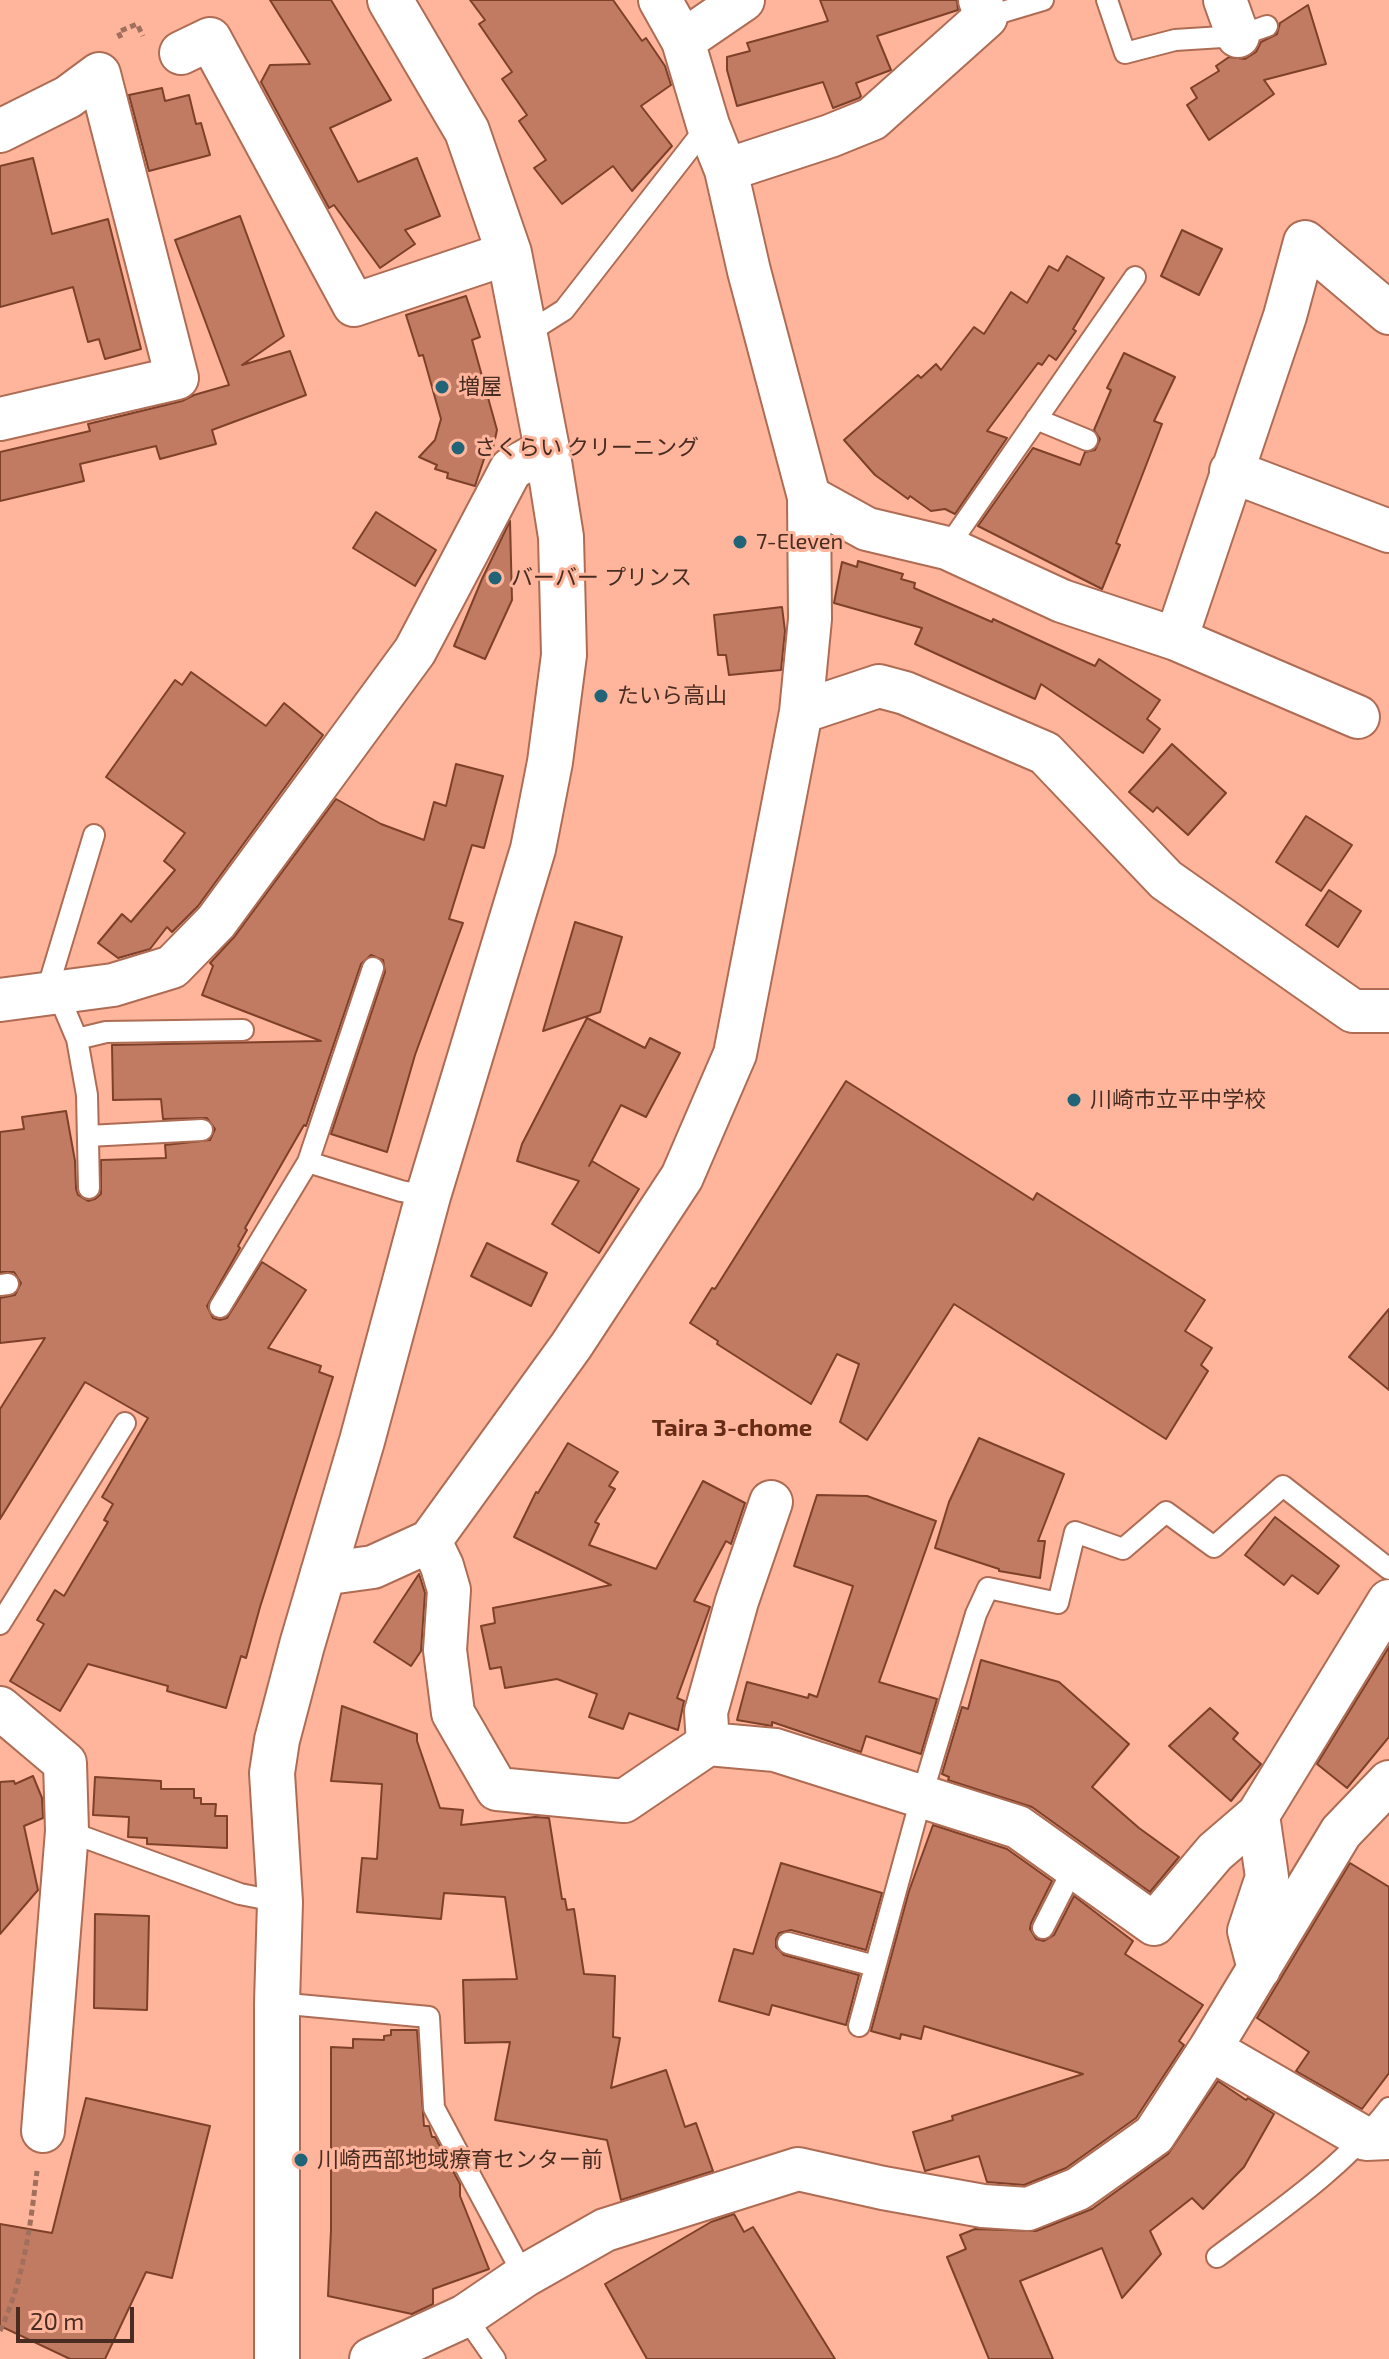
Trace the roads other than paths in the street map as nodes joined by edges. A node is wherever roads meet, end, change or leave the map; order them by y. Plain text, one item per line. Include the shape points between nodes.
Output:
1 (390, 0) edge
2 (660, 0) edge
3 (743, 0) edge
4 (1043, 0) edge
5 (1107, 0) edge
6 (983, 8) edge
7 (1243, 21) edge
8 (683, 41) junction
9 (181, 53) road end
10 (708, 125) junction
11 (0, 131) edge
12 (726, 170) junction
13 (509, 253) junction
14 (1135, 277) dead end
15 (1389, 313) edge
16 (526, 334) junction
17 (0, 419) edge
18 (1036, 419) junction
19 (1087, 440) dead end
20 (547, 449) junction
21 (1231, 471) junction
22 (809, 497) junction
23 (1389, 531) edge
24 (947, 548) junction
25 (1176, 639) junction
26 (801, 712) junction
27 (1358, 717) dead end
28 (94, 835) dead end
29 (373, 968) dead end
30 (52, 994) junction
31 (0, 1000) edge
32 (1389, 1011) edge
33 (243, 1030) dead end
34 (77, 1039) junction
35 (202, 1130) dead end
36 (88, 1136) junction
37 (308, 1162) junction
38 (89, 1188) dead end
39 (428, 1196) junction
40 (220, 1307) dead end
41 (125, 1423) dead end
42 (771, 1502) dead end
43 (430, 1541) junction
44 (1389, 1569) edge
45 (322, 1574) junction
46 (1389, 1601) edge
47 (0, 1624) edge
48 (0, 1708) edge
49 (708, 1744) junction
50 (1389, 1782) edge
51 (922, 1795) junction
52 (1258, 1815) junction
53 (67, 1831) junction
54 (1074, 1867) junction
55 (280, 1902) junction
56 (1043, 1928) dead end
57 (788, 1943) dead end
58 (875, 1966) junction
59 (1259, 1969) junction
60 (277, 2003) junction
61 (859, 2026) dead end
62 (1210, 2049) junction
63 (1381, 2128) edge
64 (43, 2131) road end
65 (1217, 2257) dead end
66 (524, 2276) junction
67 (465, 2316) junction
68 (277, 2359) edge
69 (371, 2359) edge
70 (495, 2359) edge

1 - 13 street via 467,131
2 - 8 street
3 - 8 street
4 - 6 lane
5 - 7 lane via 1125,53
6 - 12 street via 872,119
8 - 10 street
9 - 13 street via 210,39 354,305
10 - 12 street
10 - 16 lane via 564,310
11 - 17 street via 68,97 99,74 177,378
12 - 22 street
13 - 16 street
14 - 18 lane
15 - 21 street via 1305,242
16 - 20 street
18 - 19 lane
18 - 24 lane
20 - 30 street via 511,469 415,651 216,922 172,967 113,985
20 - 39 street via 561,537 564,655 550,762 513,922
21 - 23 street
21 - 25 street
22 - 24 street via 867,529
22 - 26 street via 810,619
24 - 25 street via 1062,601
25 - 27 street
26 - 32 street via 879,686 1045,753 1166,880 1353,1011
26 - 43 street via 735,1054 682,1177 571,1346
28 - 30 lane
29 - 37 lane
30 - 31 street
30 - 34 lane
33 - 34 lane via 106,1032
34 - 36 lane
35 - 36 lane
36 - 38 lane
37 - 39 lane
37 - 40 lane
39 - 45 street
41 - 47 lane
42 - 49 street via 706,1712
43 - 45 street via 373,1567
43 - 49 street via 449,1590 445,1650 453,1713 497,1789 624,1801
44 - 51 lane via 1283,1486 1214,1547 1166,1512 1123,1549 1075,1532 1058,1603 988,1588
45 - 55 street via 272,1773
46 - 52 street
48 - 53 street via 65,1763
49 - 51 street via 775,1750
50 - 59 street via 1341,1832
51 - 54 street via 1018,1827
51 - 58 lane
52 - 54 street via 1215,1852 1154,1924
52 - 59 street via 1267,1877 1249,1931
53 - 55 lane via 240,1894
53 - 64 street
54 - 56 lane
55 - 60 street
57 - 58 lane
58 - 61 lane
59 - 62 street
60 - 66 lane via 429,2017 434,2108
60 - 68 street
62 - 63 street
62 - 66 street via 1154,2135 1078,2189 1028,2209 968,2203 798,2169 605,2230
63 - 65 lane
66 - 67 street
67 - 69 street
67 - 70 lane

